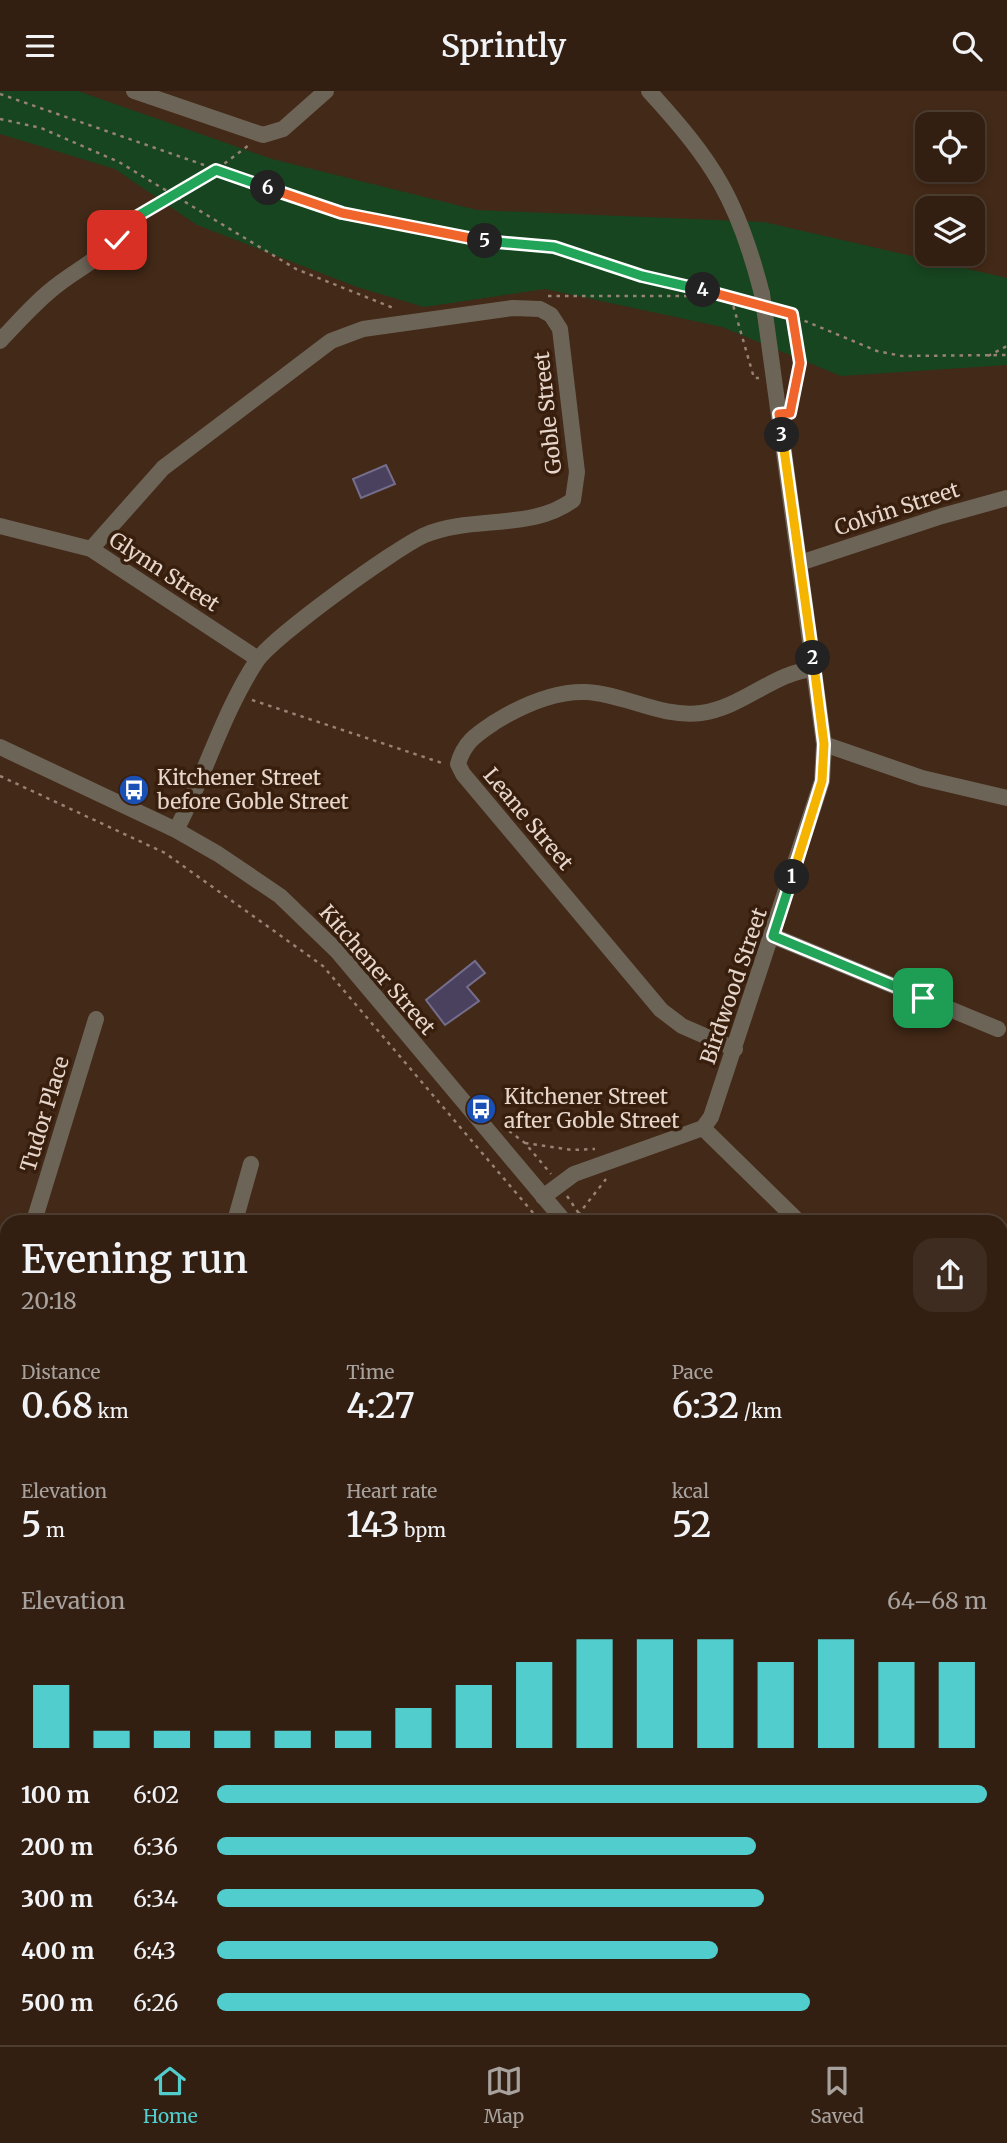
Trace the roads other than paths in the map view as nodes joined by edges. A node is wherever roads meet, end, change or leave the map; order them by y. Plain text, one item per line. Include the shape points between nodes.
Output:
1 (134, 91) edge
2 (326, 91) edge
3 (649, 91) edge
4 (124, 224) road end
5 (0, 341) edge
6 (1007, 498) edge
7 (0, 526) edge
8 (91, 549) junction
9 (800, 563) junction
10 (258, 659) junction
11 (814, 669) junction
12 (824, 744) junction
13 (0, 747) edge
14 (1007, 798) edge
15 (176, 830) junction
16 (773, 936) junction
17 (96, 1019) dead end
18 (998, 1029) dead end
19 (734, 1049) junction
20 (703, 1128) junction
21 (251, 1164) dead end
22 (543, 1197) junction
23 (36, 1215) edge
24 (237, 1215) edge
25 (559, 1215) edge
26 (792, 1215) edge

1 - 2 street via 263,135 283,129
3 - 9 street, Birdwood Street, bridge via 718,174 738,215 766,321
4 - 5 street via 117,240 102,255 59,283
6 - 9 street, Colvin Street
7 - 8 street, Glynn Street
8 - 10 street, Glynn Street
8 - 10 street, Goble Street via 163,468 331,341 363,329 513,308 534,307 551,315 560,329 577,472 573,500 540,516 452,526 424,535 391,554
9 - 11 street, Birdwood Street
10 - 15 street, Goble Street
11 - 12 street, Birdwood Street
11 - 19 street, Leane Street via 801,670 732,705 702,713 672,713 588,692 561,694 507,715 479,732 461,752 458,764 661,1010 682,1026
12 - 14 street via 922,778
12 - 16 street, Birdwood Street via 822,781
13 - 15 street, Kitchener Street
15 - 22 street, Kitchener Street via 258,879 300,913 338,952
16 - 18 street
16 - 19 street, Birdwood Street
17 - 23 street, Tudor Place
19 - 20 street, Birdwood Street
20 - 22 street via 574,1174
20 - 26 street
21 - 24 street
22 - 25 street, Kitchener Street

